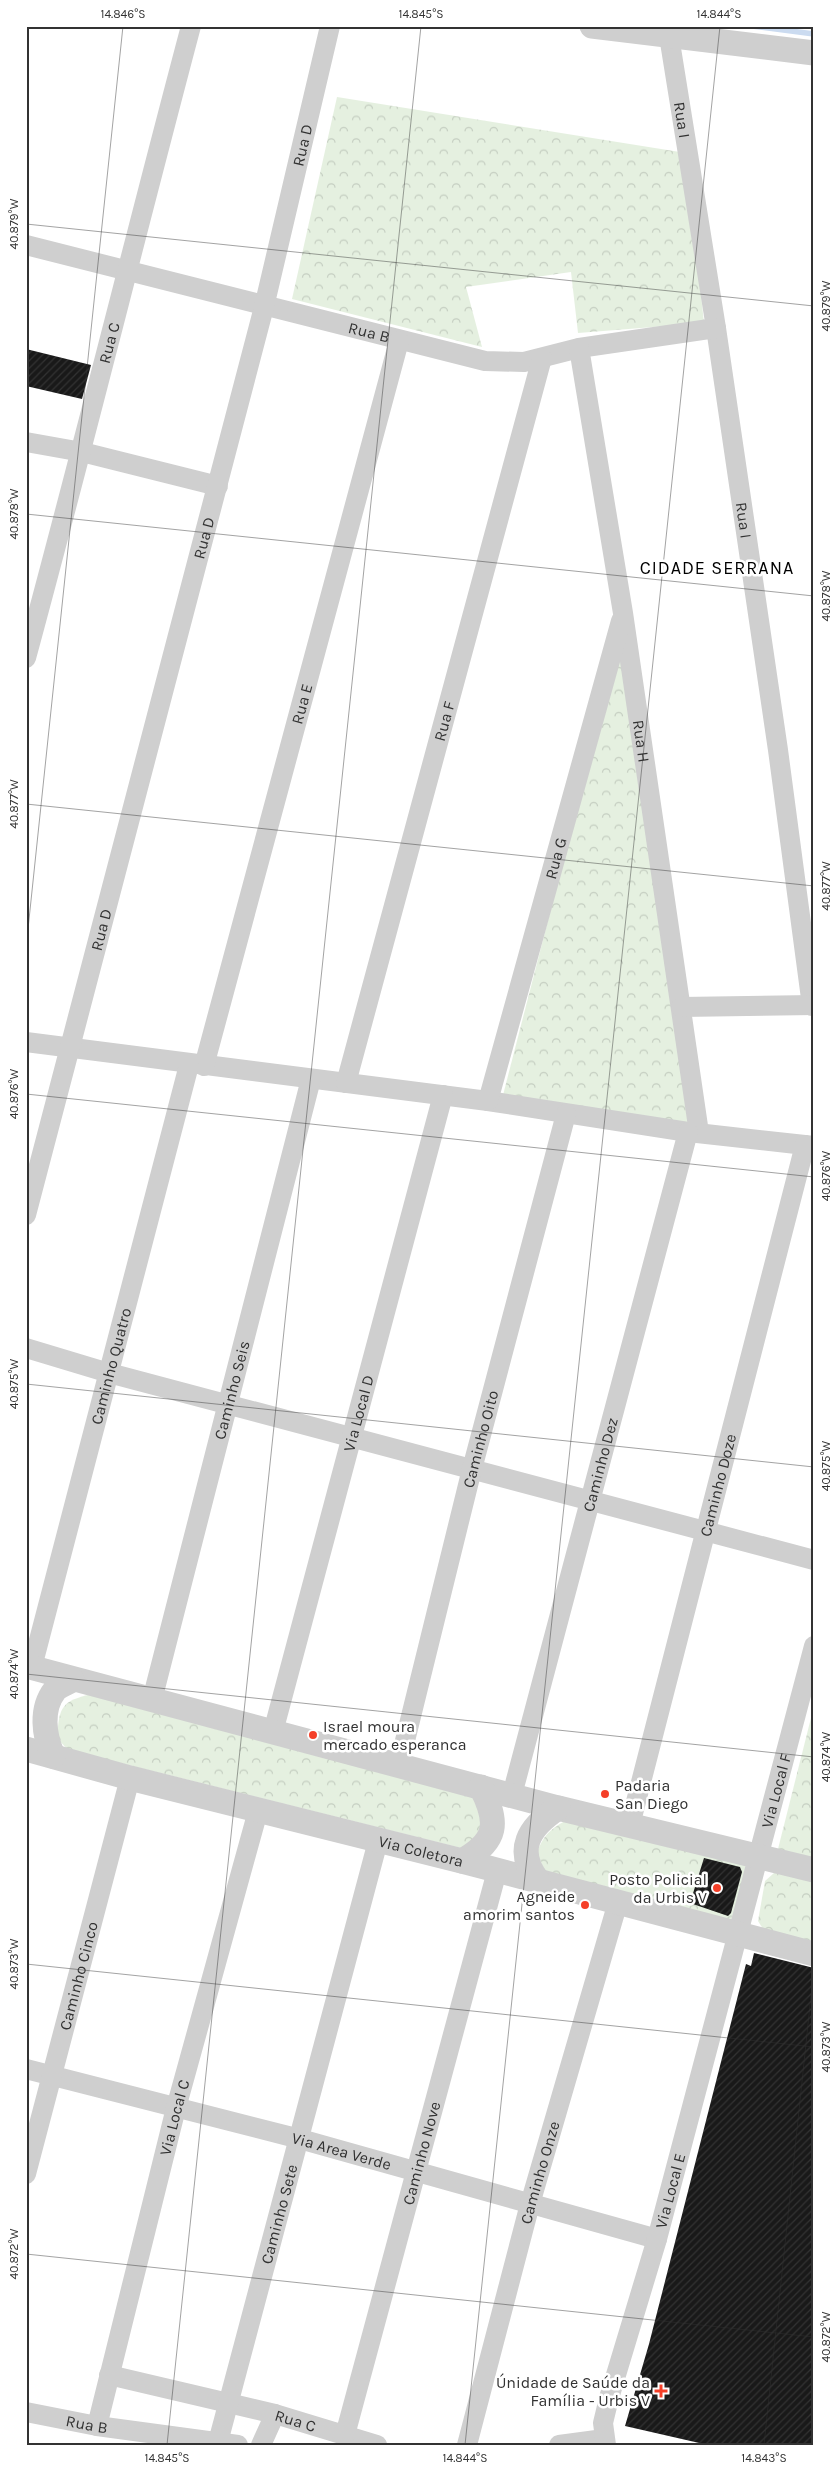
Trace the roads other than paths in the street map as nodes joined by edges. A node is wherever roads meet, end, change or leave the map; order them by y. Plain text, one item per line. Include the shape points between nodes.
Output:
1 (191, 26) edge
2 (330, 26) edge
3 (592, 26) edge
4 (669, 36) junction
5 (814, 55) edge
6 (26, 245) edge
7 (126, 271) junction
8 (264, 307) junction
9 (716, 328) junction
10 (399, 341) junction
11 (579, 348) junction
12 (542, 358) junction
13 (26, 442) edge
14 (82, 452) junction
15 (218, 486) junction
16 (623, 613) junction
17 (26, 658) edge
18 (681, 1006) junction
19 (813, 1006) edge
20 (26, 1042) edge
21 (69, 1048) junction
22 (197, 1065) junction
23 (311, 1079) junction
24 (346, 1083) junction
25 (444, 1095) junction
26 (488, 1101) junction
27 (566, 1114) junction
28 (694, 1132) junction
29 (810, 1145) edge
30 (26, 1215) edge
31 (26, 1348) edge
32 (109, 1372) junction
33 (230, 1403) junction
34 (353, 1436) junction
35 (472, 1469) junction
36 (590, 1499) junction
37 (706, 1530) junction
38 (814, 1560) edge
39 (814, 1646) edge
40 (29, 1666) edge
41 (72, 1680) junction
42 (809, 1688) edge
43 (152, 1700) junction
44 (272, 1732) junction
45 (26, 1749) edge
46 (53, 1756) junction
47 (399, 1765) junction
48 (130, 1778) junction
49 (481, 1787) junction
50 (512, 1795) junction
51 (558, 1808) junction
52 (258, 1811) junction
53 (630, 1825) junction
54 (378, 1841) junction
55 (759, 1857) junction
56 (462, 1861) junction
57 (814, 1870) edge
58 (497, 1871) junction
59 (538, 1881) junction
60 (618, 1902) junction
61 (737, 1935) junction
62 (814, 1954) edge
63 (26, 2070) edge
64 (53, 2076) junction
65 (176, 2108) junction
66 (300, 2139) junction
67 (414, 2172) junction
68 (26, 2174) edge
69 (530, 2204) junction
70 (657, 2239) junction
71 (109, 2375) junction
72 (229, 2404) junction
73 (26, 2412) edge
74 (275, 2414) junction
75 (97, 2426) junction
76 (345, 2435) junction
77 (129, 2438) edge
78 (218, 2442) junction
79 (605, 2442) edge
80 (238, 2445) edge
81 (261, 2445) edge
82 (377, 2445) edge
83 (467, 2445) edge
84 (559, 2445) edge

1 - 7 street, Rua C
2 - 8 street, Rua D
3 - 4 street
4 - 5 street
4 - 9 street, Rua I
6 - 7 street, Rua B
7 - 8 street, Rua B
7 - 14 street, Rua C
8 - 10 street, Rua B
8 - 15 street, Rua D
9 - 11 street, Rua B
9 - 19 street, Rua I
10 - 12 street, Rua B via 485,362 524,362
10 - 22 street, Rua E
11 - 12 street, Rua B
11 - 16 street, Rua H
12 - 24 street, Rua F
13 - 14 street
14 - 15 street
14 - 17 street, Rua C
15 - 21 street, Rua D
16 - 18 street, Rua H
16 - 26 street, Rua G
18 - 19 street
18 - 28 street, Rua H
20 - 21 street
21 - 22 street
21 - 30 street, Rua D
22 - 23 street
22 - 32 street, Caminho Quatro
23 - 24 street
23 - 33 street, Caminho Seis
24 - 25 street
25 - 26 street
25 - 34 street, Via Local D
26 - 27 street
27 - 28 street
27 - 35 street, Caminho Oito
28 - 29 street
28 - 36 street, Caminho Dez
29 - 37 street, Caminho Doze
31 - 32 street
32 - 33 street
32 - 40 street, Caminho Quatro
33 - 34 street
33 - 43 street, Caminho Seis
34 - 35 street
34 - 44 street, Via Local D
35 - 36 street
35 - 47 street, Caminho Oito
36 - 37 street
36 - 50 street, Caminho Dez
37 - 38 street
37 - 53 street, Caminho Doze
39 - 42 street, Via Local F
40 - 41 street
41 - 43 street
41 - 46 street via 55,1690 48,1705 46,1740
42 - 55 street, Via Local F
43 - 44 street
44 - 47 street
45 - 46 street, Via Coletora
46 - 48 street, Via Coletora
47 - 49 street
48 - 52 street, Via Coletora
48 - 64 street, Caminho Cinco
49 - 50 street
49 - 56 street via 492,1807 494,1823 484,1846
50 - 51 street
51 - 53 street
51 - 59 street via 533,1829 528,1841 528,1868
52 - 54 street, Via Coletora
52 - 65 street, Via Local C
53 - 55 street
54 - 56 street, Via Coletora
54 - 66 street, Caminho Sete
55 - 57 street
55 - 61 street, Via Local F
56 - 58 street, Via Coletora
58 - 59 street, Via Coletora
58 - 67 street, Caminho Nove
59 - 60 street, Via Coletora
60 - 61 street, Via Coletora
60 - 69 street, Caminho Onze
61 - 62 street, Via Coletora
61 - 70 street, Via Local E
63 - 64 street, Via Area Verde
64 - 65 street, Via Area Verde
64 - 68 street, Caminho Cinco
65 - 66 street, Via Area Verde
65 - 71 street, Via Local C
66 - 67 street, Via Area Verde
66 - 72 street, Caminho Sete
67 - 69 street, Via Area Verde
67 - 76 street, Caminho Nove
69 - 70 street, Via Area Verde
69 - 83 street, Caminho Onze
70 - 79 street, Via Local E via 609,2398 603,2423
71 - 72 street
71 - 75 street, Via Local C
72 - 74 street
72 - 78 street, Caminho Sete
73 - 75 street, Rua B
74 - 76 street, Rua C
74 - 81 street, Rua C
75 - 77 street, Rua B
76 - 82 street, Rua C
77 - 78 street, Rua B
78 - 80 street, Rua B
79 - 84 street

